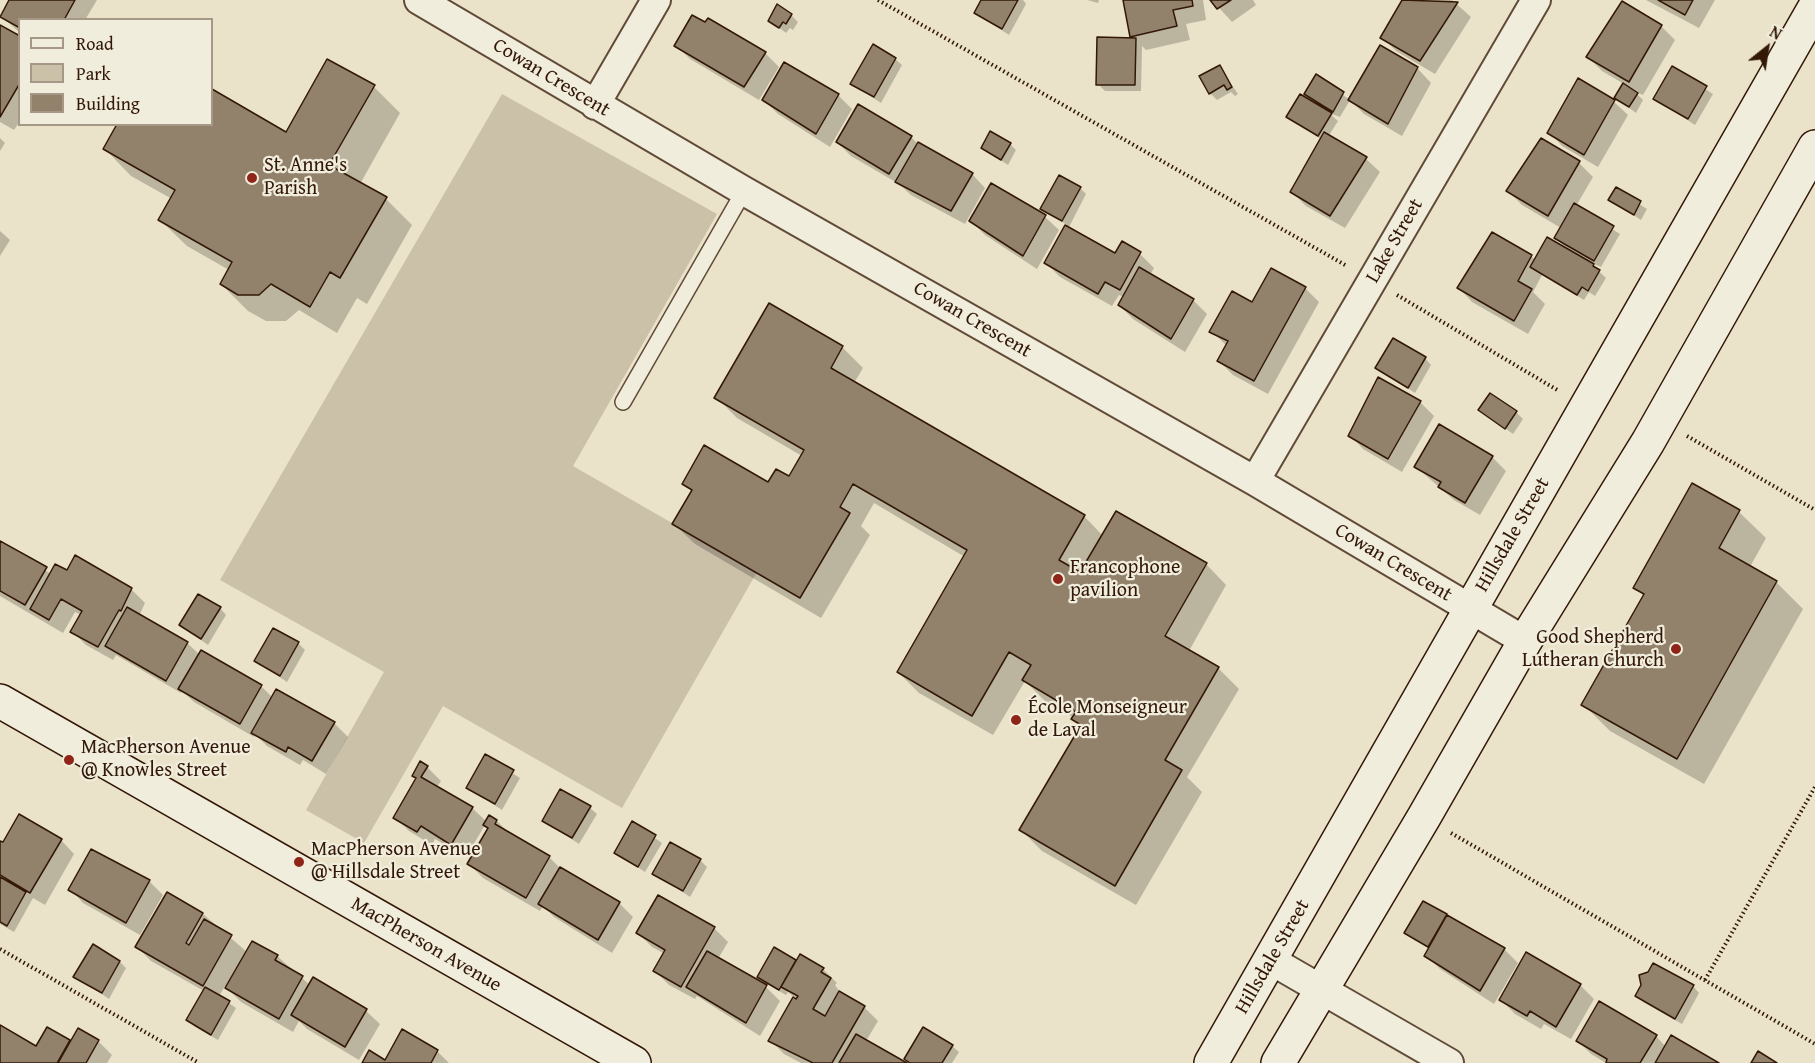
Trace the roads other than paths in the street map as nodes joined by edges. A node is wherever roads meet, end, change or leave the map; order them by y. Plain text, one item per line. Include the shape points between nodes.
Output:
1 (419, 0) edge
2 (656, 0) edge
3 (1536, 0) edge
4 (1815, 7) edge
5 (595, 105) junction
6 (1815, 147) edge
7 (744, 191) junction
8 (622, 402) dead end
9 (1255, 481) junction
10 (1471, 609) junction
11 (1525, 641) junction
12 (2, 707) edge
13 (1272, 961) junction
14 (1322, 991) junction
15 (634, 1063) edge
16 (1211, 1063) edge
17 (1278, 1063) edge
18 (1449, 1063) edge

1 - 5 street, Cowan Crescent
2 - 5 street
3 - 9 street, Lake Street
4 - 10 street, Hillsdale Street
5 - 7 street, Cowan Crescent
6 - 11 street via 1661,421
7 - 8 lane
7 - 9 street, Cowan Crescent
9 - 10 street, Cowan Crescent
10 - 11 street, Cowan Crescent
10 - 13 street, Hillsdale Street
11 - 14 street
12 - 15 street, MacPherson Avenue
13 - 14 street
13 - 16 street, Hillsdale Street
14 - 17 street
14 - 18 street

